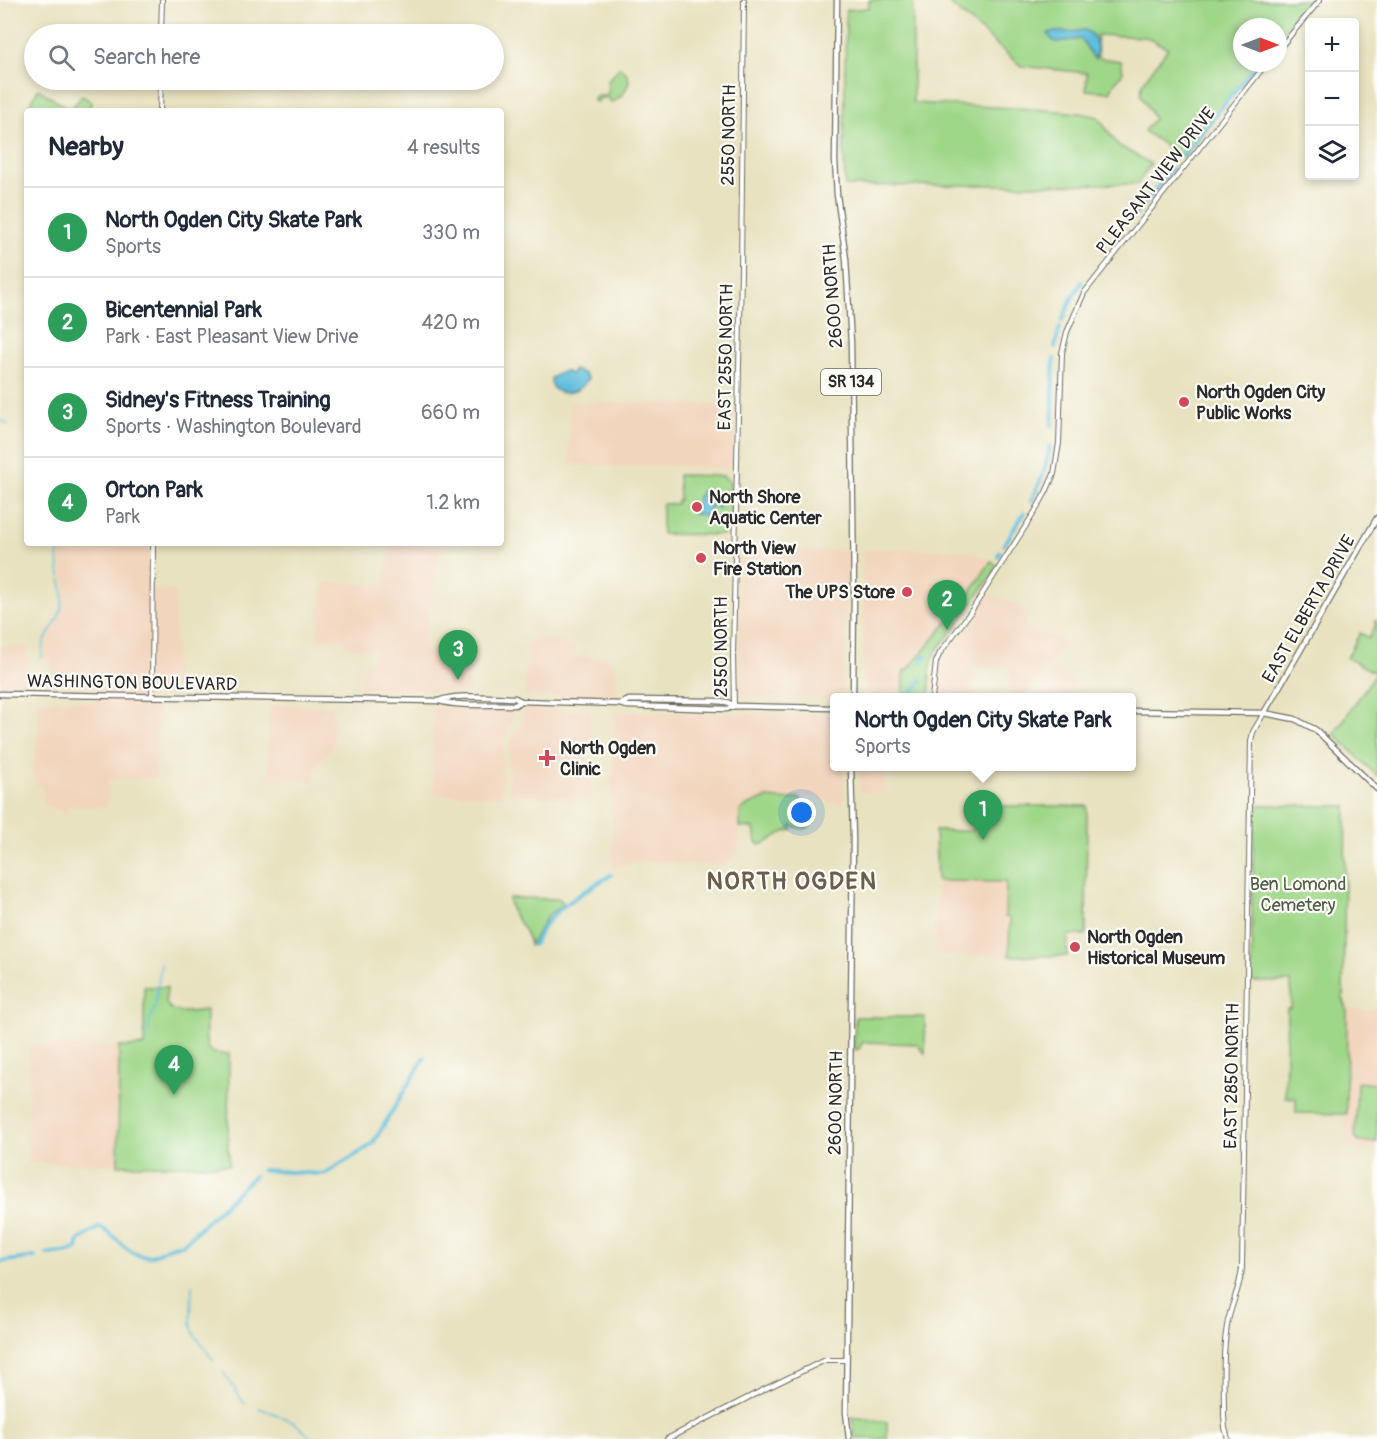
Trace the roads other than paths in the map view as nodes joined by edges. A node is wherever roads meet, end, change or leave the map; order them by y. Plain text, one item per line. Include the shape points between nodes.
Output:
1 (162, 0) edge
2 (744, 0) edge
3 (837, 0) edge
4 (1320, 0) edge
5 (161, 24) edge
6 (1287, 39) edge
7 (1260, 72) edge
8 (161, 90) edge
9 (160, 108) edge
10 (741, 271) joint
11 (737, 443) joint
12 (1377, 518) edge
13 (153, 546) edge
14 (853, 693) edge
15 (933, 693) edge
16 (0, 694) edge
17 (152, 696) junction
18 (620, 704) junction
19 (734, 706) junction
20 (830, 708) edge
21 (1136, 711) edge
22 (1264, 714) junction
23 (851, 771) edge
24 (1377, 789) edge
25 (846, 1360) junction
26 (667, 1439) edge
27 (849, 1439) edge
28 (1228, 1439) edge

1 - 5 street
2 - 10 street, 2550 NORTH
3 - 14 main road, 2600 NORTH / SR 134 via 837,195 851,343
4 - 6 street
7 - 15 street, PLEASANT VIEW DRIVE via 1084,293 1062,353 1054,474 1036,510 940,653 934,668
8 - 9 street
10 - 11 street, EAST 2550 NORTH
11 - 19 street, 2550 NORTH
12 - 22 main road, EAST ELBERTA DRIVE
13 - 17 street
16 - 17 main road, WASHINGTON BOULEVARD
17 - 18 main road, WASHINGTON BOULEVARD via 439,701 446,697 473,697
18 - 19 main road via 727,709
18 - 19 main road via 629,700 695,701 728,702
19 - 20 main road
21 - 22 main road
22 - 24 main road via 1284,716 1316,730
22 - 28 street, EAST 2850 NORTH via 1251,741 1243,1250 1241,1276 1225,1338 1224,1416
23 - 25 main road, 2600 NORTH
25 - 26 street via 819,1363
25 - 27 main road, 2600 NORTH

